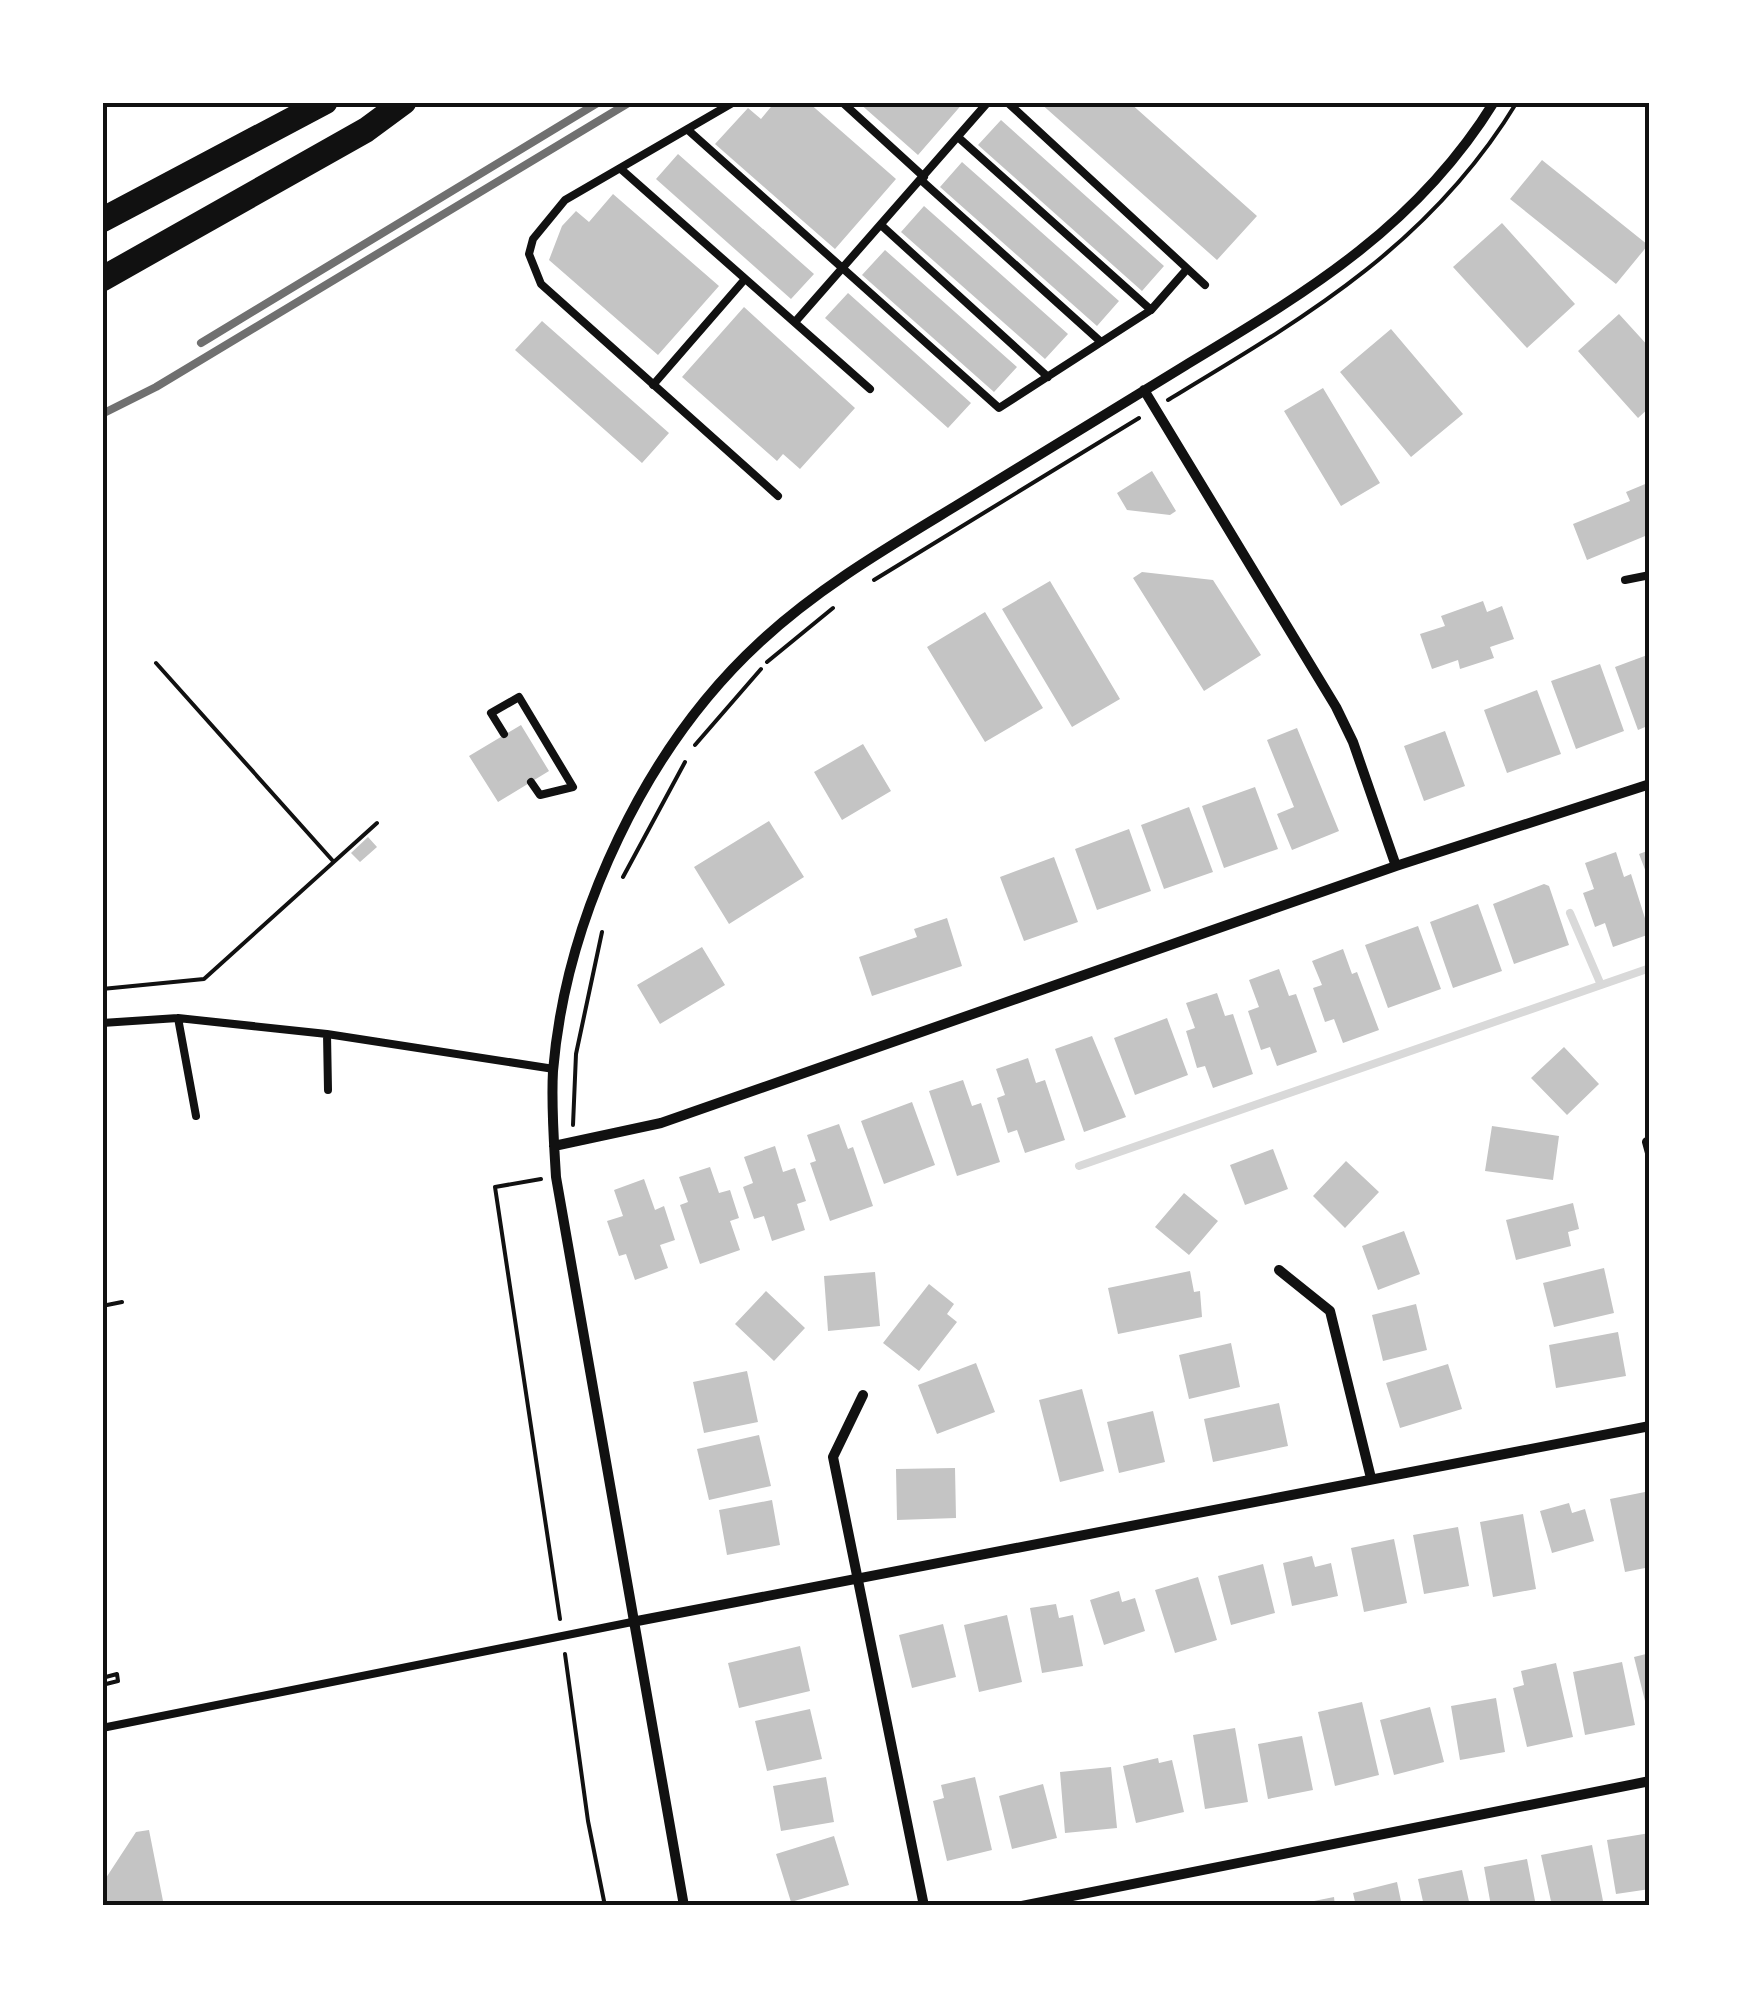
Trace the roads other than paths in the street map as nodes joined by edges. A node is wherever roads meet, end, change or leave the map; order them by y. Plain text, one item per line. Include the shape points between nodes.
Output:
1 (325, 102) edge
2 (404, 102) edge
3 (734, 102) edge
4 (842, 102) edge
5 (988, 102) edge
6 (1007, 102) edge
7 (1494, 102) edge
8 (688, 130) junction
9 (959, 138) junction
10 (622, 170) junction
11 (922, 179) junction
12 (102, 220) edge
13 (881, 225) junction
14 (844, 267) junction
15 (1187, 269) junction
16 (102, 279) edge
17 (745, 279) junction
18 (1206, 285) dead end
19 (1151, 310) junction
20 (794, 322) junction
21 (1101, 342) junction
22 (1048, 377) junction
23 (653, 384) junction
24 (870, 389) dead end
25 (1144, 390) junction
26 (778, 496) dead end
27 (1650, 576) edge
28 (1625, 580) dead end
29 (504, 734) dead end
30 (531, 782) dead end
31 (1650, 784) edge
32 (1396, 866) junction
33 (178, 1018) junction
34 (102, 1022) edge
35 (328, 1034) junction
36 (554, 1069) junction
37 (328, 1090) dead end
38 (196, 1116) dead end
39 (554, 1146) junction
40 (1279, 1270) dead end
41 (863, 1395) dead end
42 (1650, 1426) edge
43 (1371, 1478) junction
44 (858, 1580) junction
45 (632, 1622) junction
46 (102, 1728) edge
47 (1650, 1781) edge
48 (684, 1906) edge
49 (924, 1906) edge
50 (1022, 1906) edge

1 - 12 highway
2 - 16 highway
3 - 8 lane
4 - 11 lane
5 - 9 lane
6 - 15 lane
7 - 25 street via 1442,173 1347,265
8 - 10 lane
8 - 14 lane
9 - 11 lane
9 - 19 lane
10 - 17 lane
10 - 23 lane via 564,200 529,254 541,284
11 - 13 lane
11 - 21 lane
13 - 14 lane
13 - 22 lane
14 - 20 lane
14 - 22 lane via 999,408
15 - 18 lane
15 - 19 lane
17 - 20 lane
17 - 23 lane
19 - 21 lane
20 - 24 lane
21 - 22 lane
23 - 26 lane
25 - 32 street via 1336,707
25 - 36 street via 806,602 728,673 657,768 608,862 580,944
27 - 28 lane
29 - 30 lane via 492,713 519,697 573,787 540,795
31 - 32 street
32 - 39 street via 661,1123
33 - 34 lane
33 - 35 lane
33 - 38 lane
35 - 36 lane
35 - 37 lane
36 - 39 street
39 - 45 street
40 - 43 street via 1330,1311
41 - 44 street via 833,1457
42 - 43 street
43 - 44 street
44 - 45 street
44 - 49 street
45 - 46 lane
45 - 48 street
47 - 50 street

